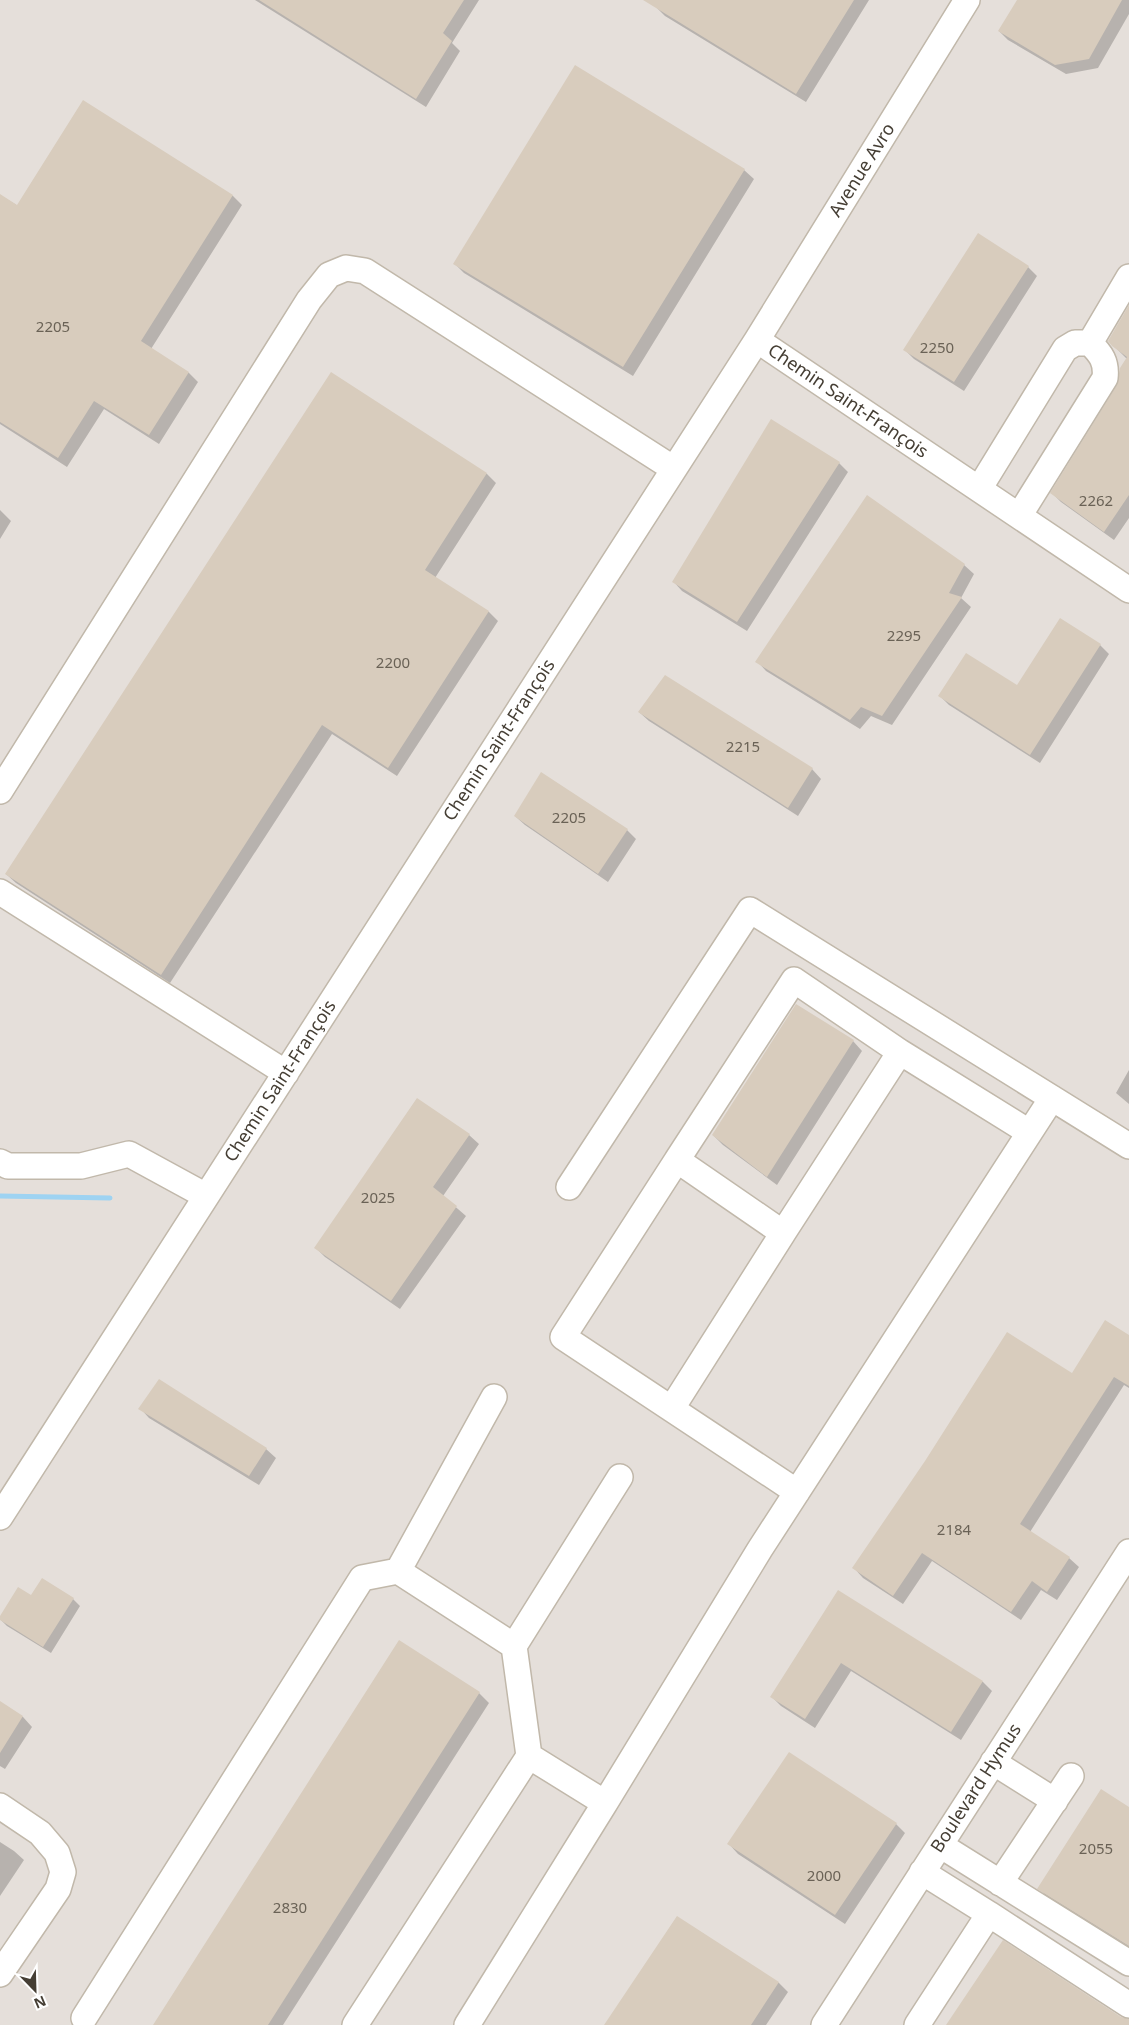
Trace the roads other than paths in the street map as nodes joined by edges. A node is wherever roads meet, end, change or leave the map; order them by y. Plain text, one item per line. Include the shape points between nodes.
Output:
1 (967, 0) edge
2 (1129, 277) edge
3 (757, 340) junction
4 (1090, 343) junction
5 (674, 469) junction
6 (979, 489) junction
7 (1019, 516) junction
8 (1129, 590) edge
9 (0, 791) edge
10 (0, 892) edge
11 (900, 1052) junction
12 (286, 1073) junction
13 (1052, 1098) junction
14 (1029, 1132) junction
15 (1129, 1146) edge
16 (677, 1160) junction
17 (0, 1162) edge
18 (569, 1187) dead end
19 (206, 1196) junction
20 (783, 1233) junction
21 (494, 1397) dead end
22 (672, 1408) junction
23 (620, 1477) dead end
24 (797, 1492) junction
25 (0, 1517) edge
26 (1129, 1552) edge
27 (398, 1571) junction
28 (514, 1646) junction
29 (529, 1756) junction
30 (993, 1762) junction
31 (1071, 1776) dead end
32 (1055, 1800) junction
33 (605, 1803) junction
34 (0, 1806) edge
35 (940, 1845) junction
36 (922, 1872) junction
37 (1000, 1883) junction
38 (989, 1914) junction
39 (1129, 1963) edge
40 (0, 1974) edge
41 (1129, 2005) edge
42 (84, 2018) dead end
43 (355, 2025) edge
44 (467, 2025) edge
45 (824, 2025) edge
46 (917, 2025) edge

1 - 3 street, Avenue Avro
2 - 4 street
3 - 5 street, Chemin Saint-François
3 - 6 street, Chemin Saint-François
4 - 6 street via 1075,343 1065,349
4 - 7 street via 1102,355 1105,378
5 - 9 street via 364,271 346,268 330,275 309,300
5 - 12 street, Chemin Saint-François
6 - 7 street, Chemin Saint-François
7 - 8 street, Chemin Saint-François
10 - 12 street
11 - 14 street
11 - 16 street via 794,980
11 - 20 street
12 - 19 street, Chemin Saint-François
13 - 14 street
13 - 15 street
13 - 18 street via 750,910
14 - 24 street
16 - 20 street
16 - 22 street via 563,1337
17 - 19 street via 8,1166 81,1166 129,1154
19 - 25 street, Chemin Saint-François
20 - 22 street
21 - 27 street
22 - 24 street
23 - 28 street
24 - 33 street
26 - 30 street, Boulevard Hymus
27 - 28 street
27 - 42 street via 362,1578
28 - 29 street
29 - 33 street
29 - 43 street
30 - 32 street
30 - 35 street, Boulevard Hymus
31 - 32 street
32 - 37 street
33 - 44 street
34 - 40 street via 40,1833 57,1852 63,1872 58,1889
35 - 36 street, Boulevard Hymus
35 - 37 street
36 - 38 street
36 - 45 street, Boulevard Hymus
37 - 39 street
38 - 41 street
38 - 46 street

